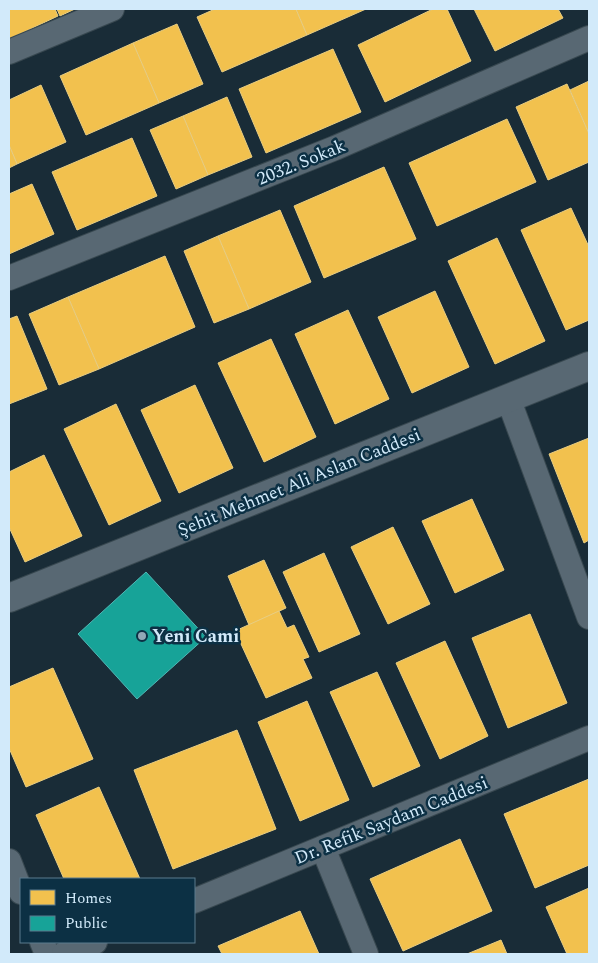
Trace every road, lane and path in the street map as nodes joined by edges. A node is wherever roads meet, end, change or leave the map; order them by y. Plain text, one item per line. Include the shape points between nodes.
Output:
1 (112, 9) edge
2 (589, 38) edge
3 (9, 52) edge
4 (9, 278) edge
5 (589, 366) edge
6 (508, 398) junction
7 (9, 598) edge
8 (589, 617) edge
9 (589, 738) edge
10 (323, 848) junction
11 (9, 861) edge
12 (20, 889) edge
13 (195, 901) edge
14 (92, 943) edge
15 (64, 954) edge
16 (366, 954) edge

1 - 3 street
2 - 4 street, 2032. Sokak via 335,148
5 - 6 street, Şehit Mehmet Ali Aslan Caddesi
6 - 7 street, Şehit Mehmet Ali Aslan Caddesi
6 - 8 street
9 - 10 street, Dr. Refik Saydam Caddesi
10 - 13 street, Dr. Refik Saydam Caddesi
10 - 16 street
11 - 12 street
14 - 15 street

